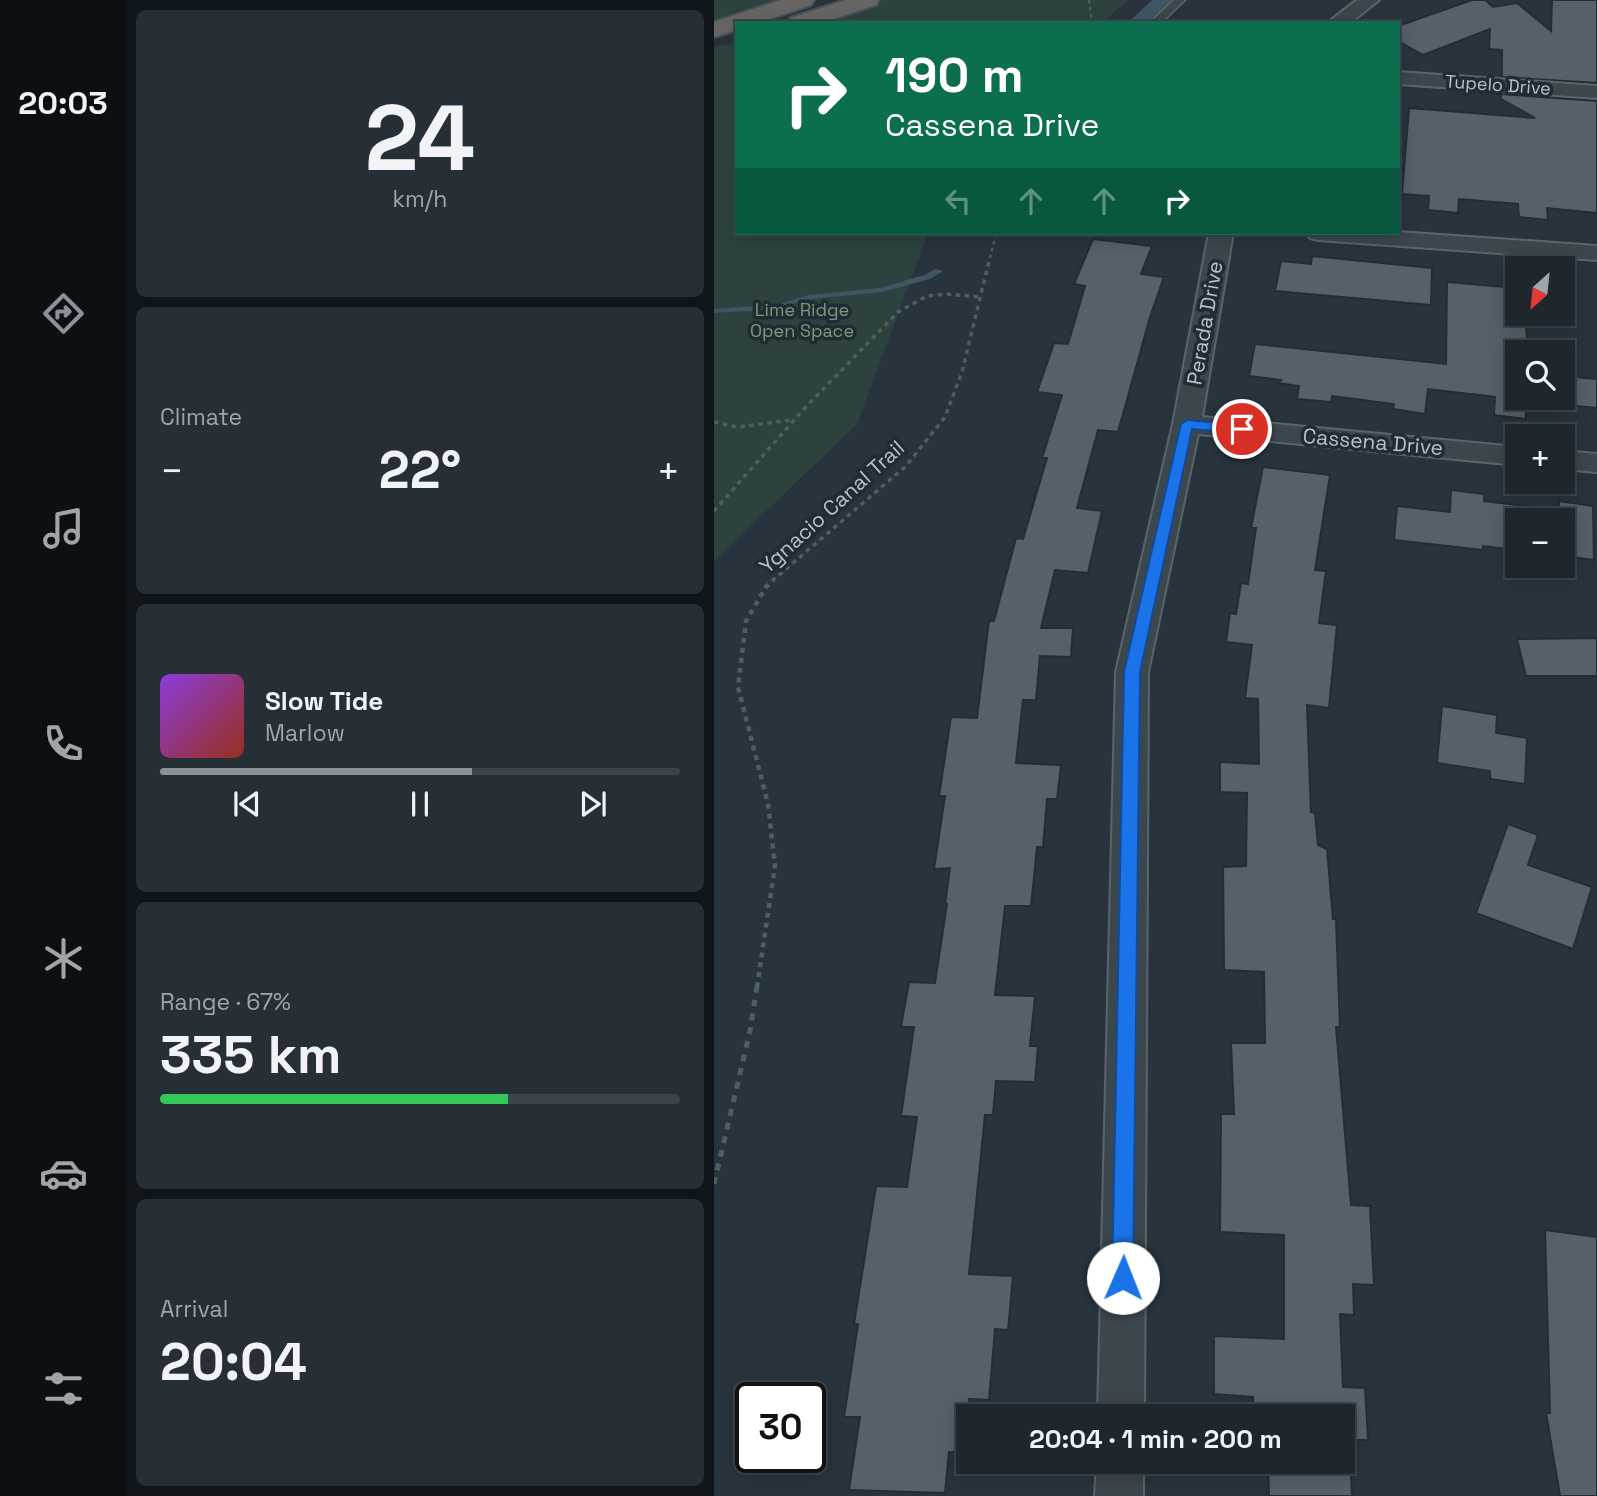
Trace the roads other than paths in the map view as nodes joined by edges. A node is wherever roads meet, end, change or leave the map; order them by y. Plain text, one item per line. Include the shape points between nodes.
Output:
1 (803, 0) edge
2 (868, 0) edge
3 (1180, 0) edge
4 (1368, 0) edge
5 (741, 21) edge
6 (804, 21) edge
7 (1156, 21) edge
8 (1340, 21) edge
9 (735, 23) edge
10 (714, 30) edge
11 (735, 42) edge
12 (714, 48) edge
13 (1400, 78) edge
14 (1597, 92) edge
15 (1221, 235) edge
16 (1346, 235) edge
17 (1597, 253) edge
18 (1187, 424) junction
19 (1505, 455) edge
20 (1575, 461) edge
21 (1597, 463) edge
22 (1121, 1404) edge
23 (1120, 1474) edge
24 (1119, 1496) edge

1 - 5 highway
2 - 6 highway
3 - 7 lane
4 - 8 street
9 - 10 highway
11 - 12 highway
13 - 14 street, Tupelo Drive
15 - 18 street, Perada Drive
16 - 17 street
18 - 19 street, Cassena Drive
18 - 22 street, Perada Drive via 1132,672
20 - 21 street
23 - 24 street

